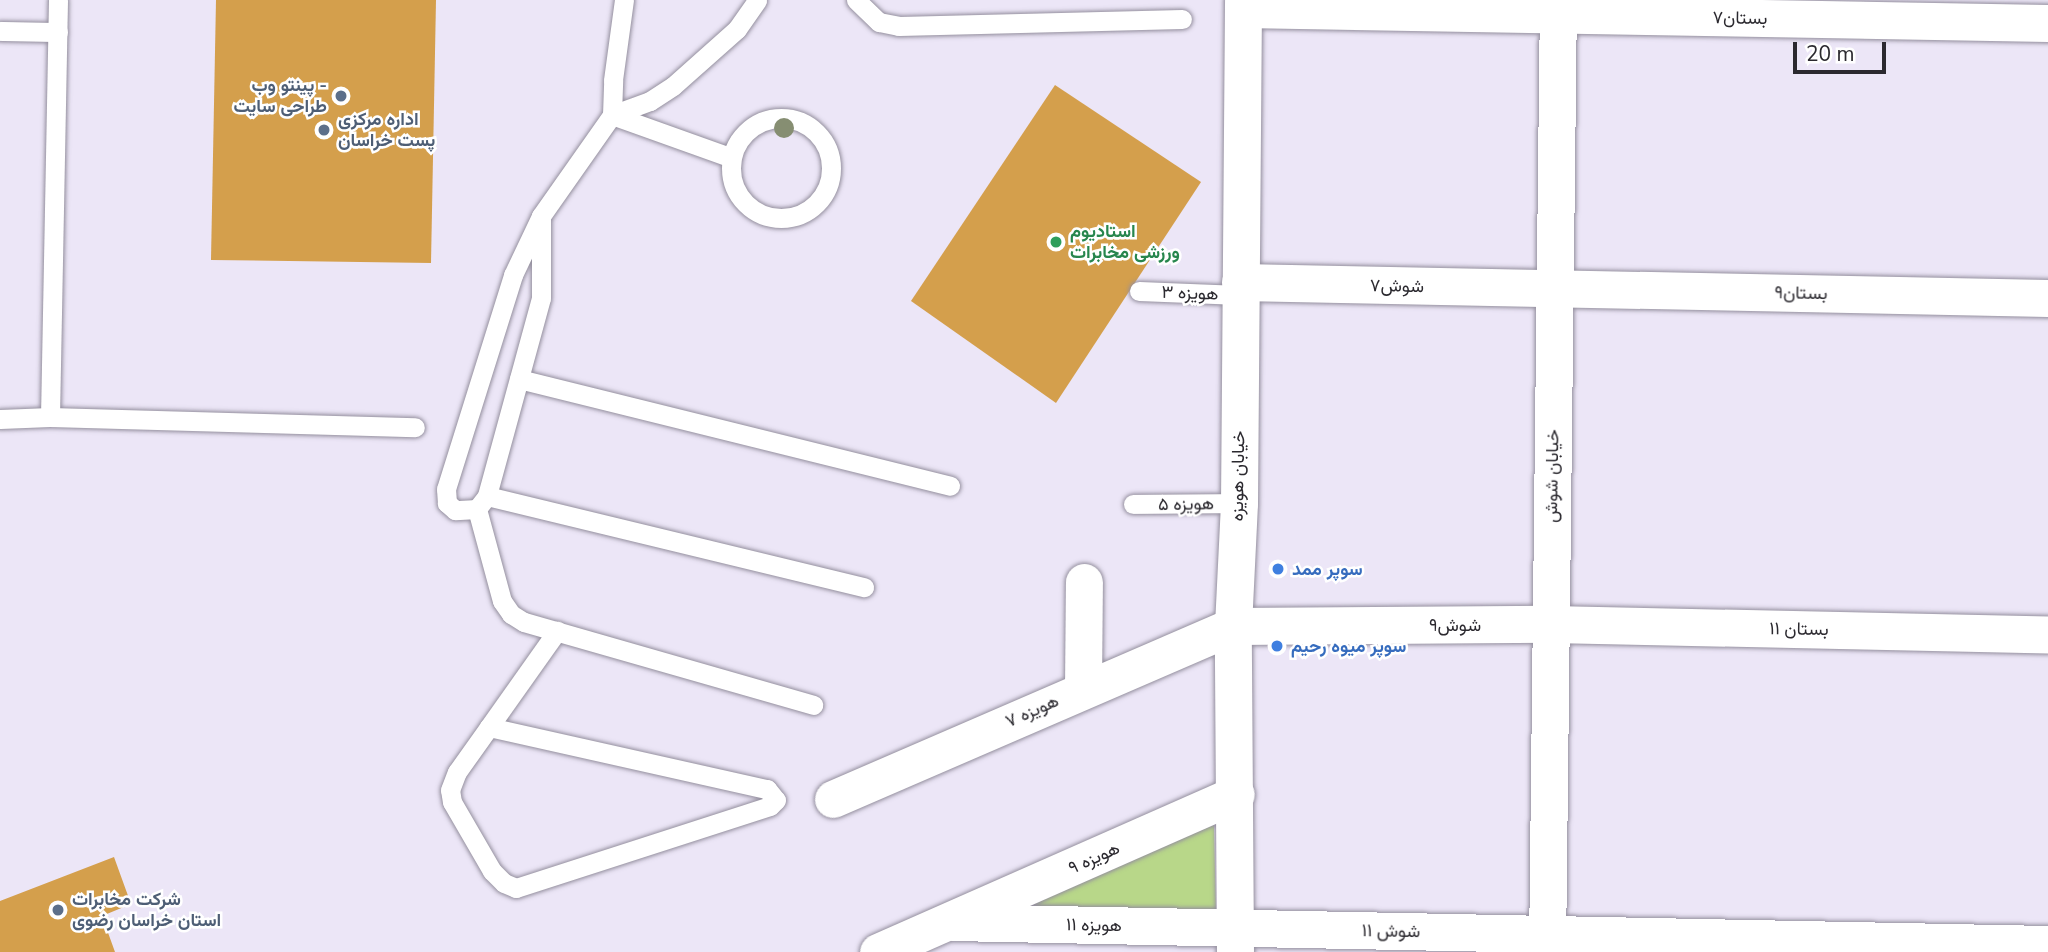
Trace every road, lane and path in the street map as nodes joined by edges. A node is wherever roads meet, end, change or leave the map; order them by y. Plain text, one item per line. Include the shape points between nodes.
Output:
1 (58, 0) edge
2 (624, 0) edge
3 (757, 0) edge
4 (856, 0) edge
5 (1243, 4) edge
6 (1558, 7) edge
7 (1182, 19) dead end
8 (2048, 23) edge
9 (0, 32) edge
10 (58, 32) junction
11 (612, 115) junction
12 (732, 158) junction
13 (541, 216) junction
14 (1240, 289) junction
15 (1555, 289) junction
16 (1139, 291) dead end
17 (2048, 298) edge
18 (519, 379) junction
19 (50, 417) junction
20 (0, 419) edge
21 (415, 427) dead end
22 (950, 486) dead end
23 (482, 502) junction
24 (1239, 503) junction
25 (1133, 504) dead end
26 (1084, 582) dead end
27 (864, 587) dead end
28 (1551, 624) junction
29 (1233, 626) junction
30 (557, 631) junction
31 (2048, 634) edge
32 (1083, 688) junction
33 (813, 705) dead end
34 (489, 727) junction
35 (1236, 794) junction
36 (833, 799) dead end
37 (952, 922) junction
38 (1235, 940) edge
39 (1547, 943) edge
40 (2048, 944) edge
41 (878, 952) edge

1 - 10 lane
2 - 11 lane via 612,80
3 - 11 lane via 737,29 673,86 650,101
4 - 7 lane via 879,22 899,26
5 - 6 street, بستان۷
5 - 14 street, خیابان هویزه
6 - 8 street, بستان۷
6 - 15 street, خیابان شوش
9 - 10 lane
10 - 19 lane
11 - 12 lane
11 - 13 lane
12 - 12 lane via 740,195 771,217 787,218 815,205 830,178 827,147 806,124 792,119 761,122 748,131
13 - 18 lane via 541,298
13 - 23 lane via 513,275 446,489 447,503 455,510
14 - 15 street, شوش۷
14 - 16 lane, هویزه ۳
14 - 24 street, خیابان هویزه
15 - 17 street, بستان۹
15 - 28 street, خیابان شوش
18 - 22 lane
18 - 23 lane
19 - 20 lane
19 - 21 lane
23 - 27 lane
23 - 30 lane via 502,601 524,622
24 - 25 lane, هویزه ۵
24 - 29 street, خیابان هویزه
26 - 32 street
28 - 29 street, شوش۹
28 - 31 street, بستان ۱۱
28 - 39 street, خیابان شوش
29 - 32 street, هویزه ۷
29 - 35 street, خیابان هویزه
30 - 33 lane
30 - 34 lane
32 - 36 street, هویزه ۷
34 - 34 lane via 766,789 776,800 771,806 516,888 492,871 452,802 450,790 457,772
35 - 37 street, هویزه ۹
35 - 38 street, خیابان هویزه
37 - 38 street, هویزه ۱۱
37 - 41 street, هویزه ۹
38 - 39 street, شوش ۱۱
39 - 40 street, شوش ۱۱

